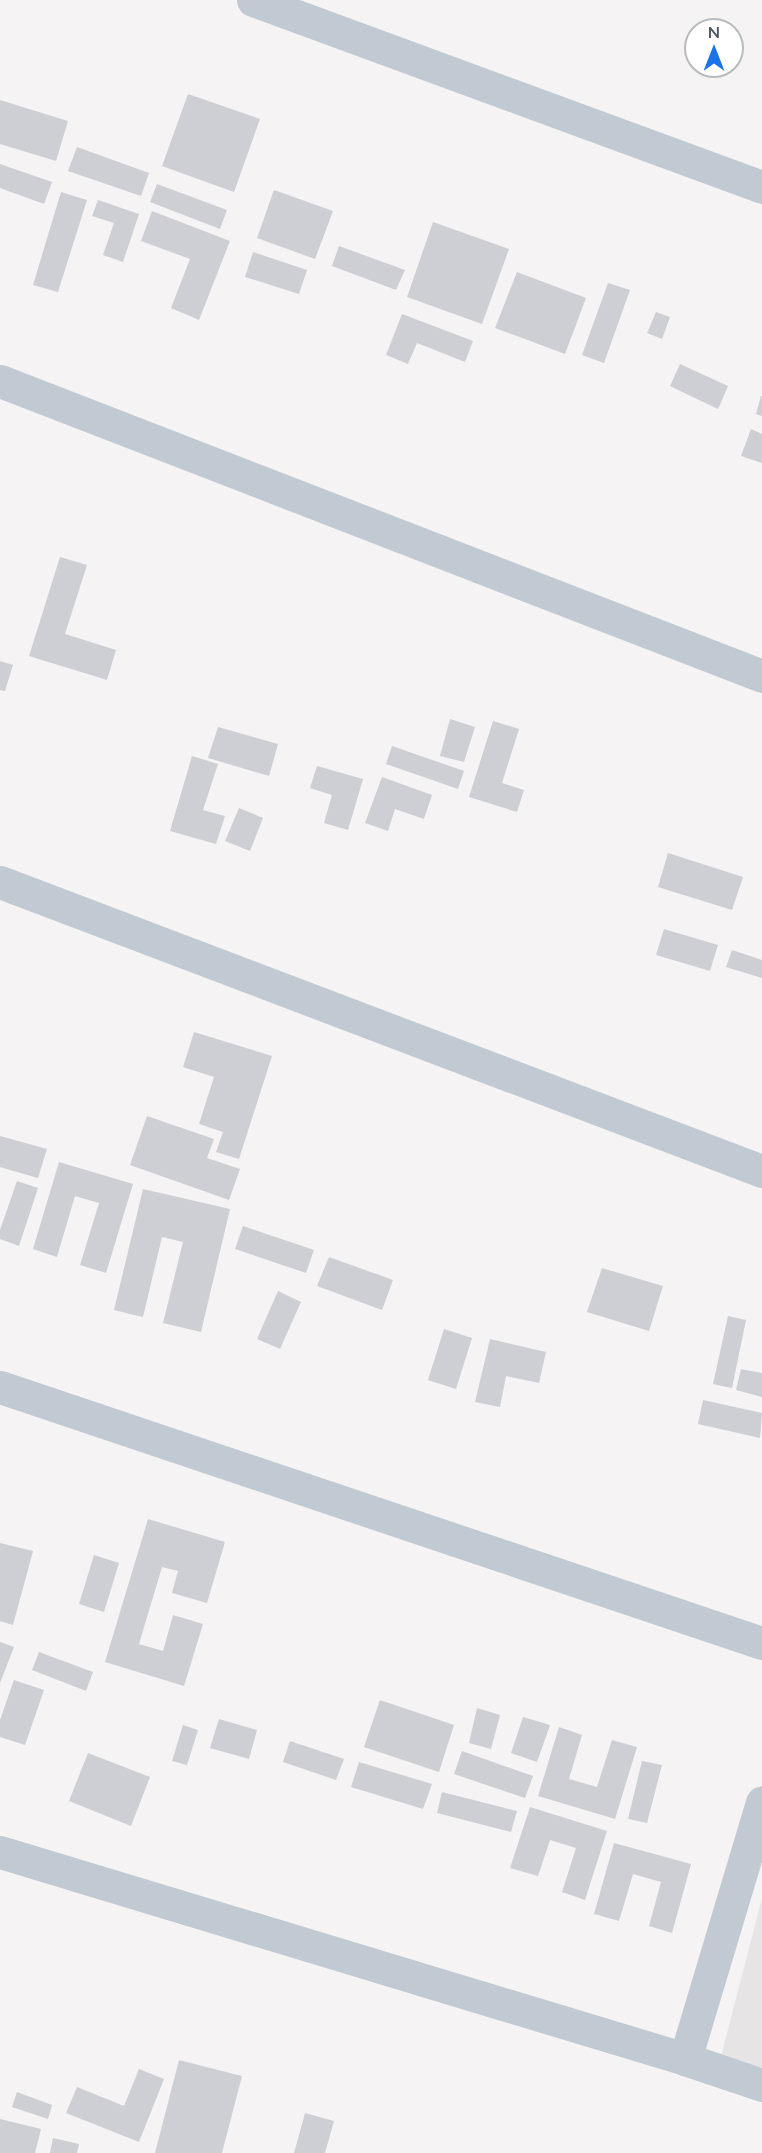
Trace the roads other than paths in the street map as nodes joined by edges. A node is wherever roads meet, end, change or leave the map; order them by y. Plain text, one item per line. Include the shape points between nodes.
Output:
1 (253, 0) edge
2 (762, 188) edge
3 (0, 381) edge
4 (762, 676) edge
5 (0, 882) edge
6 (762, 1171) edge
7 (0, 1387) edge
8 (762, 1643) edge
9 (762, 1802) edge
10 (0, 1852) edge
11 (685, 2059) junction
12 (762, 2085) edge

1 - 2 street
3 - 4 street
5 - 6 street
7 - 8 street
9 - 11 street
10 - 11 street
11 - 12 street

